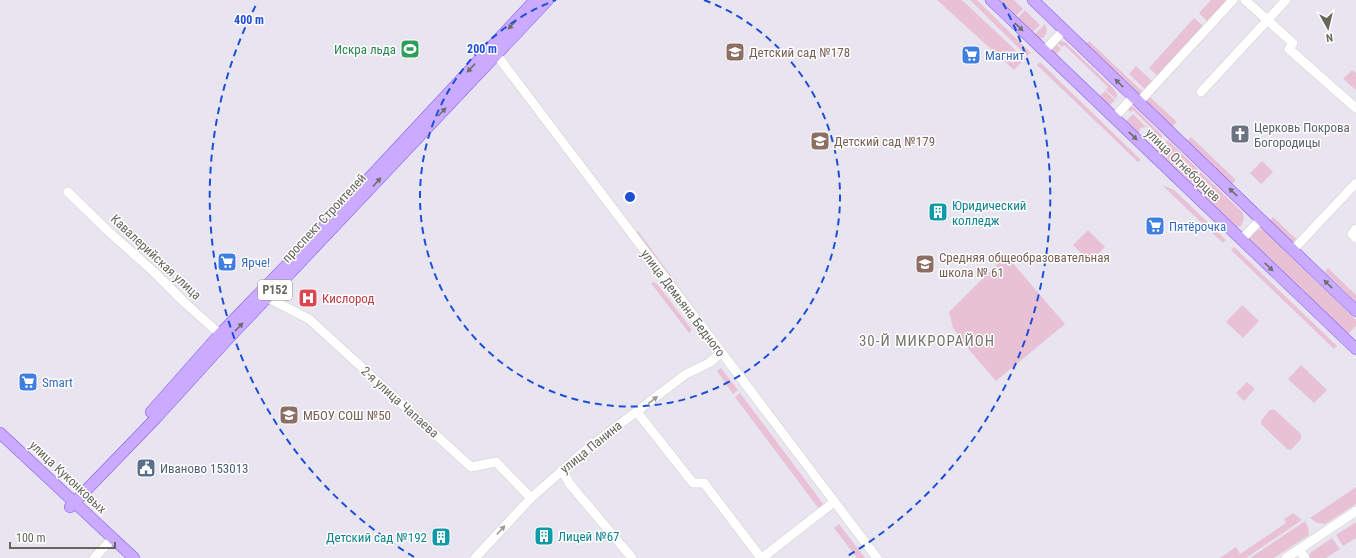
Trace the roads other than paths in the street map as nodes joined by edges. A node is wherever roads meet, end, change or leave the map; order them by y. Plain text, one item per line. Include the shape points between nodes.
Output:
1 (535, 0) edge
2 (548, 0) edge
3 (991, 0) edge
4 (1033, 0) edge
5 (1233, 0) edge
6 (1245, 0) edge
7 (1286, 0) edge
8 (1268, 20) junction
9 (1064, 30) junction
10 (493, 51) junction
11 (1044, 51) junction
12 (1201, 92) dead end
13 (1136, 100) junction
14 (1356, 108) edge
15 (1114, 118) junction
16 (1356, 183) edge
17 (68, 192) dead end
18 (1261, 220) junction
19 (1356, 230) edge
20 (1356, 238) edge
21 (1241, 240) junction
22 (1293, 250) junction
23 (264, 294) junction
24 (1356, 311) edge
25 (224, 337) junction
26 (1356, 350) edge
27 (721, 353) junction
28 (637, 412) junction
29 (0, 433) edge
30 (0, 442) edge
31 (562, 470) junction
32 (531, 498) junction
33 (70, 502) junction
34 (834, 502) junction
35 (1356, 511) edge
36 (1356, 518) edge
37 (111, 540) junction
38 (1300, 555) edge
39 (94, 558) edge
40 (126, 558) edge
41 (134, 558) edge
42 (475, 558) edge
43 (632, 558) edge
44 (762, 558) edge
45 (876, 558) edge
46 (1286, 558) edge

1 -> 10 main road, проспект Строителей / Р152
2 - 10 main road, проспект Строителей / Р152
3 -> 11 main road, улица Огнеборцев
4 - 9 main road, улица Огнеборцев
5 - 13 street
6 - 8 street
7 - 8 street
8 - 12 street
8 - 14 street via 1293,43 1289,49
9 - 11 street
13 -> 9 main road, улица Огнеборцев
10 - 23 main road, проспект Строителей / Р152
10 - 27 street, улица Демьяна Бедного
11 - 15 main road, улица Огнеборцев
13 - 15 street
18 -> 13 main road, улица Огнеборцев
15 -> 21 main road, улица Огнеборцев
16 - 22 street
17 - 25 street, Кавалерийская улица via 184,303
18 - 21 street
18 - 22 main road, улица Огнеборцев
19 - 20 street via 1352,234
21 -> 26 main road, улица Огнеборцев
24 -> 22 main road, улица Огнеборцев
23 - 25 main road, проспект Строителей / Р152
23 - 32 street, 2-я улица Чапаева via 309,319 471,467 496,462
25 - 33 main road, проспект Строителей / Р152 via 156,418
28 -> 27 street, улица Панина via 686,374
27 - 34 street, улица Демьяна Бедного
28 - 31 street, улица Панина
28 - 44 street via 693,483 704,483
29 - 33 main road, улица Куконковых
30 - 33 main road, улица Куконковых
31 - 32 street, улица Панина
31 - 43 street via 569,483
42 -> 32 street, улица Панина
33 - 37 main road, улица Куконковых
34 - 44 street
34 - 45 street, улица Демьяна Бедного
35 - 38 street
36 - 38 street
37 - 39 street
37 - 40 main road, улица Куконковых
37 - 41 main road, улица Куконковых
38 - 46 street

